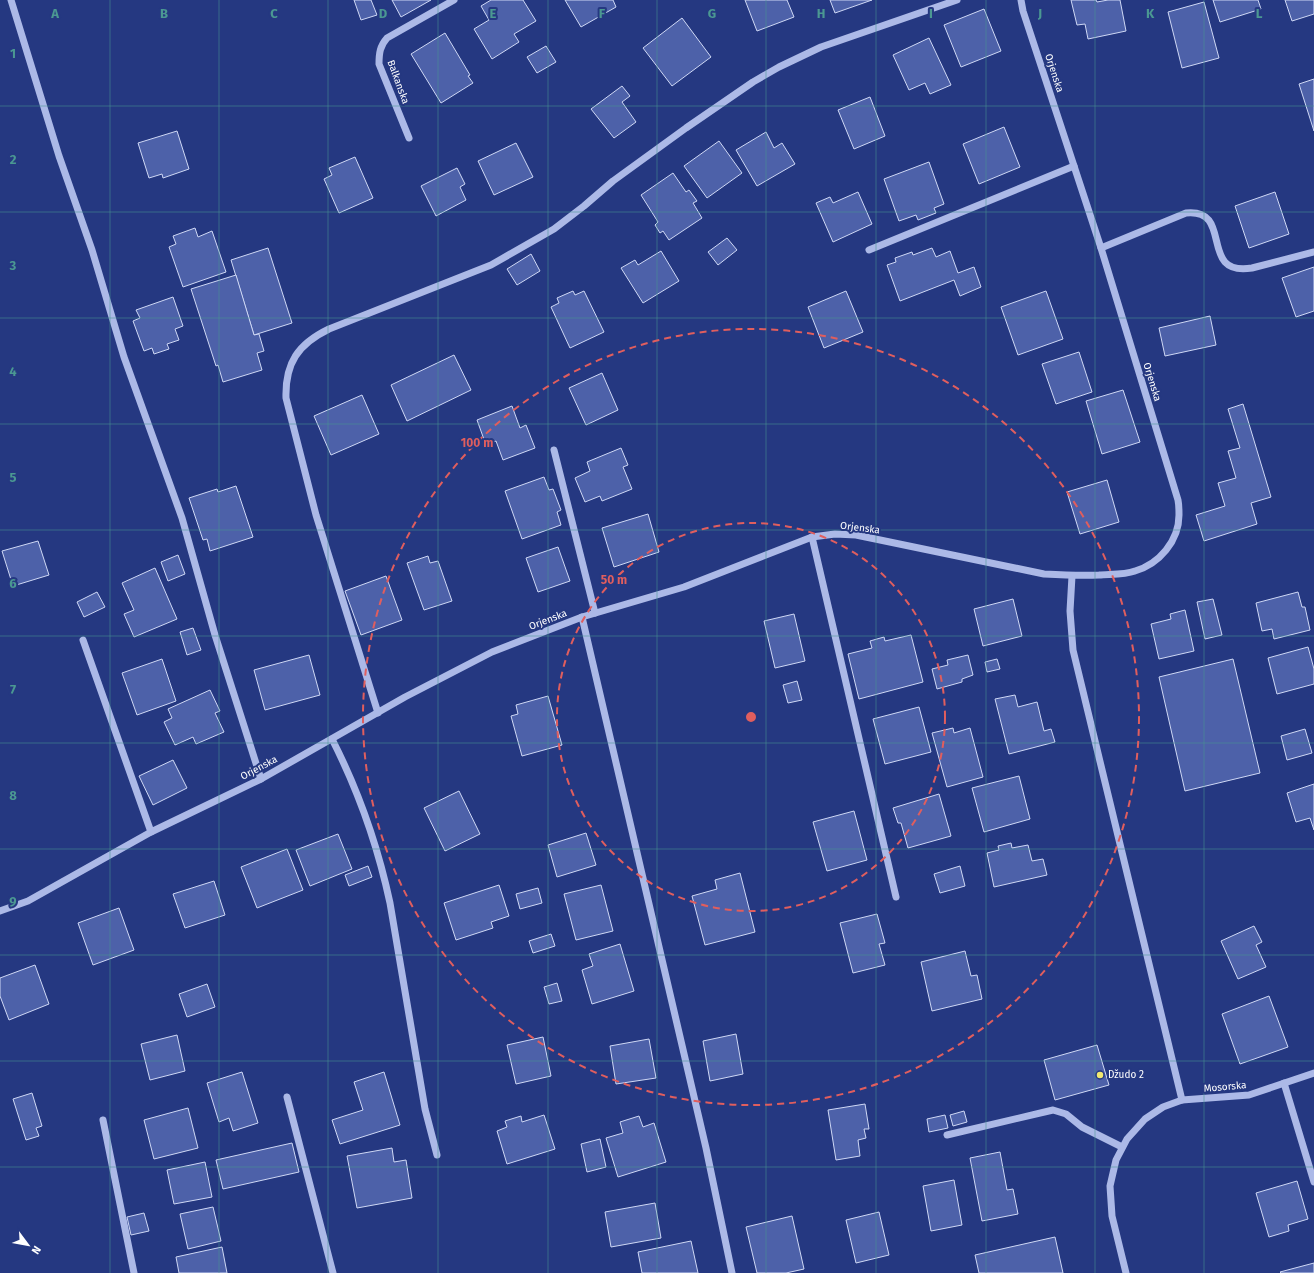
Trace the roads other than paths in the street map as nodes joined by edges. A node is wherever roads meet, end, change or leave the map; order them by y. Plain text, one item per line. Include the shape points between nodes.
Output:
1 (11, 0) edge
2 (454, 0) edge
3 (957, 0) edge
4 (1021, 0) edge
5 (409, 138) dead end
6 (1074, 166) junction
7 (1101, 248) junction
8 (869, 250) dead end
9 (1314, 252) edge
10 (554, 450) dead end
11 (812, 537) junction
12 (1072, 576) junction
13 (595, 613) junction
14 (582, 617) junction
15 (83, 640) dead end
16 (378, 713) junction
17 (332, 739) junction
18 (261, 779) junction
19 (151, 832) junction
20 (896, 897) dead end
21 (0, 911) edge
22 (1314, 1073) edge
23 (1284, 1083) junction
24 (287, 1097) dead end
25 (1182, 1100) junction
26 (103, 1120) dead end
27 (947, 1135) dead end
28 (1122, 1148) junction
29 (437, 1155) dead end
30 (1314, 1182) edge
31 (134, 1273) edge
32 (333, 1273) edge
33 (732, 1273) edge
34 (1126, 1273) edge

1 - 18 street via 58,156 92,250 124,357 182,518 215,635
2 - 5 street, Balkanska via 387,38 379,52 379,64
3 - 16 street via 821,47 779,67 686,128 548,232 491,265 329,329 302,347 291,365 286,383 286,398 316,515
4 - 6 street, Orjenska
6 - 7 street, Orjenska
6 - 8 street
7 - 9 street via 1194,212 1208,219 1213,226 1220,257 1226,264 1235,268 1252,268
7 - 12 street, Orjenska via 1178,500 1180,516 1174,538 1167,550 1146,567 1121,574
10 - 13 street
11 - 12 street, Orjenska via 856,535 1044,574
11 - 13 street, Orjenska via 684,587
11 - 20 street
12 - 25 street via 1070,617 1073,650
13 - 14 street, Orjenska
14 - 16 street, Orjenska via 492,652
14 - 33 street via 706,1148
15 - 19 street
16 - 17 street, Orjenska
17 - 18 street, Orjenska
17 - 29 street via 354,790 385,881 425,1109
18 - 19 street, Orjenska
19 - 21 street, Orjenska via 28,901
22 - 23 street, Mosorska
23 - 25 street, Mosorska via 1249,1095
23 - 30 street
24 - 32 street
25 - 28 street, Mosorska via 1145,1119 1127,1138
26 - 31 street
27 - 28 street via 1054,1110 1066,1114 1082,1127
28 - 34 street, Mosorska via 1116,1160 1110,1186 1112,1216

